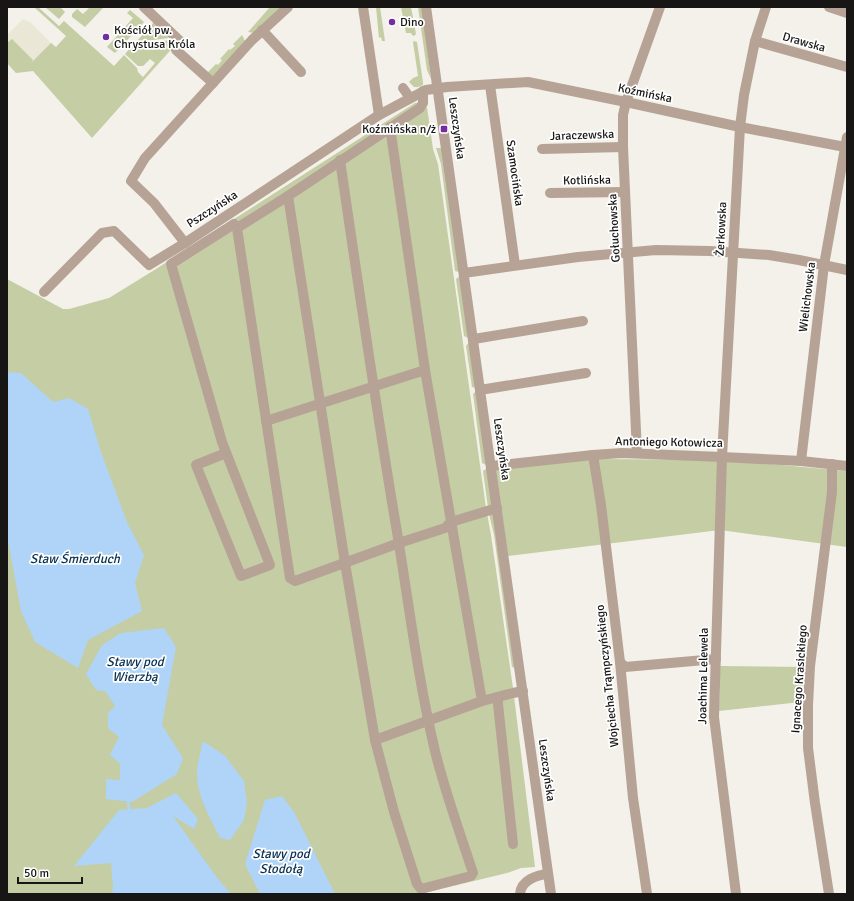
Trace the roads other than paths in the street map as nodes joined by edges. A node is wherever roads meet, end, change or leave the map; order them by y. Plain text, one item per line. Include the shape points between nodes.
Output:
1 (144, 7) edge
2 (288, 7) edge
3 (363, 7) edge
4 (426, 7) edge
5 (660, 7) edge
6 (766, 7) edge
7 (829, 7) edge
8 (847, 13) edge
9 (262, 30) junction
10 (755, 41) junction
11 (847, 68) edge
12 (301, 72) dead end
13 (213, 83) junction
14 (490, 85) junction
15 (403, 88) dead end
16 (438, 89) junction
17 (423, 91) junction
18 (410, 98) junction
19 (626, 102) junction
20 (379, 115) junction
21 (390, 127) junction
22 (740, 127) junction
23 (846, 142) edge
24 (623, 146) junction
25 (542, 149) dead end
26 (340, 160) junction
27 (625, 192) junction
28 (550, 193) dead end
29 (288, 196) junction
30 (237, 228) junction
31 (185, 243) junction
32 (628, 252) junction
33 (733, 252) junction
34 (515, 265) junction
35 (824, 265) junction
36 (847, 270) edge
37 (464, 273) junction
38 (44, 292) dead end
39 (583, 321) dead end
40 (474, 339) junction
41 (425, 370) junction
42 (586, 373) dead end
43 (373, 387) junction
44 (480, 390) junction
45 (320, 403) junction
46 (266, 421) junction
47 (226, 453) junction
48 (637, 453) junction
49 (593, 455) junction
50 (722, 456) junction
51 (801, 461) junction
52 (832, 464) junction
53 (491, 466) junction
54 (847, 466) edge
55 (497, 508) junction
56 (451, 522) junction
57 (399, 543) junction
58 (345, 564) junction
59 (716, 659) junction
60 (620, 662) junction
61 (523, 691) junction
62 (498, 697) junction
63 (482, 701) junction
64 (429, 721) junction
65 (375, 740) junction
66 (513, 844) dead end
67 (548, 874) junction
68 (520, 894) edge
69 (551, 894) edge
70 (647, 894) edge
71 (736, 894) edge
72 (829, 894) edge

1 - 13 street via 182,43 176,50
2 - 9 street, Pszczyńska
3 - 20 street
4 - 16 street, Leszczyńska
5 - 19 street, Gołuchowska
6 - 10 street, Żerkowska
7 - 8 street
9 - 12 street
9 - 13 street, Pszczyńska
10 - 11 street, Drawska
10 - 22 street, Żerkowska
13 - 31 street, Pszczyńska via 145,158 131,181 154,203
14 - 16 street, Koźmińska
14 - 19 street, Koźmińska via 528,82
14 - 34 street, Szamocińska
15 - 18 street
16 - 17 street, Pszczyńska
16 - 37 street, Leszczyńska
17 - 18 street, Pszczyńska
17 - 21 street via 423,103 420,108
18 - 20 street, Pszczyńska
19 - 22 street, Koźmińska
19 - 24 street, Gołuchowska via 623,115
20 - 31 street, Pszczyńska
21 - 26 street
21 - 41 street
22 - 23 street, Koźmińska
22 - 33 street, Żerkowska
23 - 35 street, Wielichowska
24 - 25 street, Jaraczewska
24 - 27 street, Gołuchowska
26 - 29 street
26 - 43 street
27 - 28 street, Kotlińska
27 - 32 street, Gołuchowska
29 - 30 street
29 - 45 street
30 - 46 street
30 - 47 street via 234,224 171,264
31 - 38 street via 148,265 114,231 102,233
32 - 33 street
32 - 34 street
32 - 48 street, Gołuchowska
33 - 35 street via 769,255
33 - 50 street, Żerkowska
34 - 37 street
35 - 36 street
35 - 51 street, Wielichowska
37 - 40 street, Leszczyńska
39 - 40 street
40 - 44 street, Leszczyńska
41 - 43 street
41 - 56 street
42 - 44 street
43 - 45 street
43 - 57 street
44 - 53 street, Leszczyńska
45 - 46 street
45 - 58 street
46 - 58 street via 290,578 295,581
47 - 47 street via 270,564 241,576 196,465
48 - 49 street, Antoniego Kotowicza
48 - 50 street, Antoniego Kotowicza
49 - 53 street, Antoniego Kotowicza
49 - 60 street, Wojciecha Trąmpczyńskiego
50 - 51 street, Antoniego Kotowicza
50 - 59 street, Joachima Lelewela
51 - 52 street, Antoniego Kotowicza
52 - 54 street, Antoniego Kotowicza
52 - 72 street, Ignacego Krasickiego via 832,492 810,666 808,706 808,748
53 - 55 street, Leszczyńska
55 - 56 street
55 - 61 street, Leszczyńska
56 - 57 street via 445,528
56 - 63 street
57 - 58 street
57 - 64 street
58 - 65 street
59 - 60 street via 625,667
59 - 71 street, Joachima Lelewela via 715,736
60 - 70 street, Wojciecha Trąmpczyńskiego via 633,798
61 - 62 street
61 - 67 street, Leszczyńska
62 - 63 street
62 - 66 street
63 - 64 street
64 - 65 street
64 - 65 street via 447,794 473,873 471,876 421,888 417,884
67 - 68 street via 530,878
67 - 69 street, Leszczyńska

